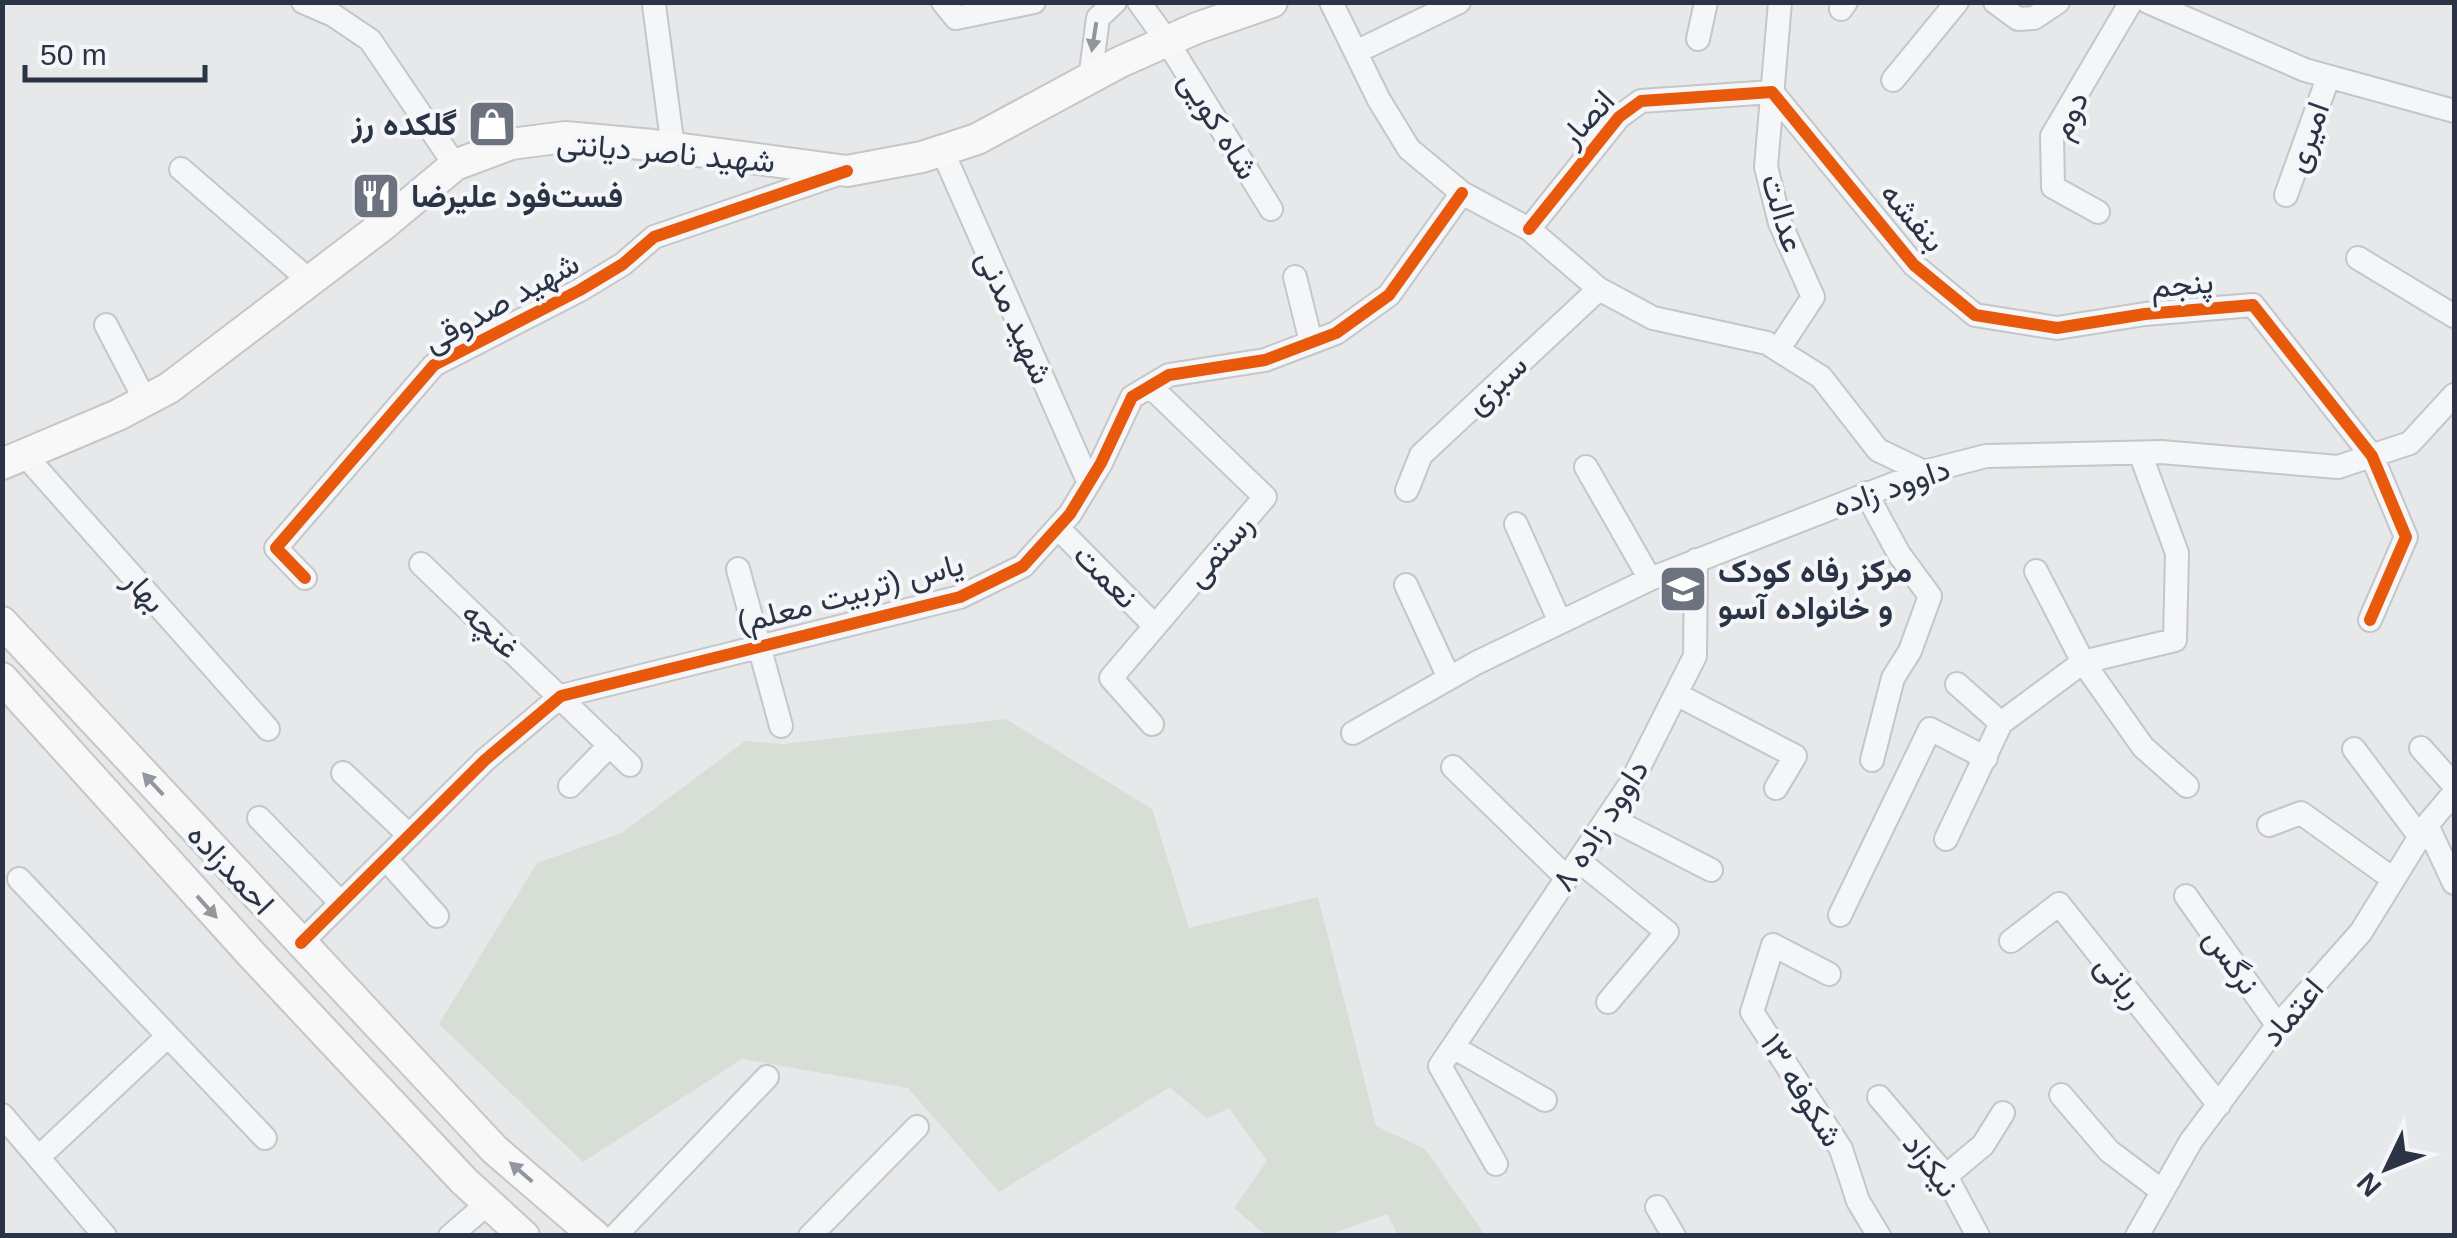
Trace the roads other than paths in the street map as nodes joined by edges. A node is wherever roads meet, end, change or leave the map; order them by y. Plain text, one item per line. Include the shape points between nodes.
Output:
1 (303, 2) edge
2 (943, 2) edge
3 (1034, 2) edge
4 (1114, 2) edge
5 (1139, 2) edge
6 (1272, 2) edge
7 (1331, 2) edge
8 (1458, 2) edge
9 (1706, 2) edge
10 (1780, 2) edge
11 (1957, 2) edge
12 (1995, 2) edge
13 (2058, 2) edge
14 (2131, 2) edge
15 (2148, 2) edge
16 (654, 5) dead end
17 (340, 9) edge
18 (1698, 39) dead end
19 (1168, 42) junction
20 (1356, 52) junction
21 (2328, 78) junction
22 (1090, 79) junction
23 (1893, 80) dead end
24 (1772, 92) junction
25 (2454, 111) edge
26 (673, 148) junction
27 (942, 150) junction
28 (455, 165) junction
29 (181, 169) dead end
30 (848, 171) junction
31 (1462, 193) junction
32 (2286, 195) dead end
33 (1271, 210) dead end
34 (2098, 212) dead end
35 (1528, 229) junction
36 (2358, 258) dead end
37 (1294, 277) dead end
38 (310, 280) junction
39 (1598, 288) junction
40 (2454, 316) edge
41 (106, 325) dead end
42 (2046, 326) joint
43 (1311, 342) junction
44 (1778, 350) junction
45 (1150, 386) junction
46 (2454, 396) edge
47 (146, 400) junction
48 (2140, 453) junction
49 (2372, 456) junction
50 (8, 461) edge
51 (1586, 468) dead end
52 (1924, 472) junction
53 (1089, 483) junction
54 (1407, 490) dead end
55 (1866, 493) junction
56 (1516, 524) dead end
57 (1058, 528) junction
58 (1696, 560) junction
59 (421, 564) dead end
60 (738, 569) dead end
61 (2036, 571) dead end
62 (305, 578) dead end
63 (1650, 580) junction
64 (1406, 585) dead end
65 (2370, 620) dead end
66 (2, 622) edge
67 (1560, 622) junction
68 (1154, 625) junction
69 (758, 647) junction
70 (2082, 662) junction
71 (2, 678) edge
72 (1450, 678) junction
73 (1957, 684) dead end
74 (1676, 694) junction
75 (560, 696) junction
76 (2001, 723) junction
77 (1152, 724) dead end
78 (781, 726) dead end
79 (268, 729) dead end
80 (1352, 732) dead end
81 (610, 745) junction
82 (2354, 748) dead end
83 (2421, 748) dead end
84 (1986, 758) junction
85 (1872, 760) dead end
86 (630, 765) dead end
87 (1453, 766) dead end
88 (343, 773) dead end
89 (2454, 785) edge
90 (570, 786) dead end
91 (2186, 786) dead end
92 (1776, 788) dead end
93 (2454, 793) edge
94 (1608, 817) junction
95 (259, 818) dead end
96 (2269, 824) dead end
97 (2423, 831) junction
98 (410, 835) junction
99 (1946, 839) dead end
100 (386, 858) junction
101 (1573, 869) junction
102 (1711, 870) dead end
103 (2394, 879) junction
104 (20, 880) dead end
105 (2454, 883) edge
106 (2186, 896) dead end
107 (341, 902) junction
108 (1840, 915) dead end
109 (438, 916) dead end
110 (2011, 941) dead end
111 (301, 943) junction
112 (1830, 974) dead end
113 (1608, 1002) dead end
114 (2278, 1026) junction
115 (168, 1036) junction
116 (1446, 1056) junction
117 (410, 1060) junction
118 (767, 1077) dead end
119 (379, 1091) junction
120 (2062, 1095) dead end
121 (1879, 1097) dead end
122 (1545, 1100) dead end
123 (2219, 1104) junction
124 (2003, 1113) dead end
125 (2, 1116) edge
126 (917, 1128) dead end
127 (266, 1138) dead end
128 (40, 1156) junction
129 (1496, 1164) dead end
130 (1946, 1176) junction
131 (2162, 1190) junction
132 (487, 1204) junction
133 (1657, 1207) dead end
134 (105, 1236) edge
135 (450, 1236) edge
136 (524, 1236) edge
137 (595, 1236) edge
138 (615, 1236) edge
139 (810, 1236) edge
140 (1674, 1236) edge
141 (1879, 1236) edge
142 (1978, 1236) edge
143 (2137, 1236) edge

1 - 17 street
2 - 3 street via 956,18
4 -> 22 street via 1098,18
5 - 19 street, شاه کویی
6 - 19 main road, شهید ناصر دیانتی
7 - 20 street
8 - 20 street
9 - 18 street
10 - 24 street, عدالت
11 - 23 street
12 - 13 street via 2018,20
14 - 34 street, دوم via 2052,136 2053,187
15 - 21 street
16 - 26 street
17 - 28 street via 370,40
19 - 22 main road, شهید ناصر دیانتی
19 - 33 street, شاه کویی
20 - 31 street via 1409,149
21 - 25 street
21 - 32 street, امیری
22 - 27 main road, شهید ناصر دیانتی
24 - 35 street, انصار via 1641,101 1619,117
24 - 42 street, بنفشه via 1914,265 1975,315
24 - 44 street, عدالت via 1766,167 1780,223 1813,297
26 - 28 main road, شهید ناصر دیانتی via 565,137 511,144
26 - 30 main road, شهید ناصر دیانتی
27 - 30 main road, شهید ناصر دیانتی
27 - 53 street, شهید مدنی
28 - 38 main road, شهید ناصر دیانتی
29 - 38 street
30 - 62 street, شهید صدوقی via 654,237 580,290 434,366 276,548
31 - 35 street
31 - 43 street via 1389,295 1336,333
35 - 39 street
36 - 40 street
37 - 43 street
38 - 47 main road, شهید ناصر دیانتی
39 - 44 street via 1653,318
39 - 54 street, سبزی via 1421,455
41 - 47 street
42 - 49 street, پنجم via 2253,306
43 - 45 street via 1265,360 1170,375
44 - 52 street via 1821,377 1878,450
45 - 53 street, یاس (تربیت معلم) via 1132,398
45 - 68 street, رستمی via 1265,497
46 - 49 street, داوود زاده via 2410,443
47 - 50 main road, شهید ناصر دیانتی
48 - 49 street, داوود زاده via 2338,467
48 - 52 street, داوود زاده via 1986,456
48 - 70 street via 2177,553 2175,640
49 - 65 street via 2406,538
50 - 79 street, بهار
51 - 63 street
52 - 55 street, داوود زاده
53 - 57 street, یاس (تربیت معلم)
55 - 58 street, داوود زاده
55 - 85 street via 1930,596 1893,678
56 - 67 street
57 - 68 street, نعمت
57 - 69 street, یاس (تربیت معلم) via 1023,566 960,597
58 - 63 street, داوود زاده
58 - 74 street, داوود زاده ۸ via 1695,656
59 - 75 street, غنچه
60 - 69 street
61 - 70 street
63 - 67 street, داوود زاده
64 - 72 street
111 -> 66 main road, احمدزاده
67 - 72 street, داوود زاده
68 - 77 street, رستمی via 1110,678
69 - 75 street, یاس (تربیت معلم)
69 - 78 street
70 - 76 street
70 - 91 street via 2143,746
71 -> 119 main road, احمدزاده
72 - 80 street, داوود زاده
73 - 76 street
74 - 92 street via 1795,756
74 - 94 street, داوود زاده ۸
75 - 81 street, غنچه
75 - 98 street, یاس (تربیت معلم)
76 - 84 street
81 - 86 street, غنچه
81 - 90 street
82 - 97 street
83 - 89 street
84 - 99 street
84 - 108 street via 1930,728
87 - 101 street
88 - 98 street
93 - 97 street, اعتماد
94 - 101 street, داوود زاده ۸
94 - 102 street
95 - 107 street
96 - 103 street via 2300,813
97 - 103 street, اعتماد
97 - 105 street
98 - 100 street, یاس (تربیت معلم)
100 - 107 street, یاس (تربیت معلم)
100 - 109 street
101 - 113 street via 1667,932
101 - 116 street, داوود زاده ۸
103 - 114 street, اعتماد via 2361,932
104 - 115 street
106 - 114 street, نرگس
107 - 111 street, یاس (تربیت معلم)
110 - 123 street, ربانی via 2059,904
111 - 117 main road, احمدزاده
112 - 141 street, شکوفه ۱۳ via 1773,945 1752,1012 1841,1149 1858,1201
114 - 123 street, اعتماد
115 - 127 street
115 - 128 street
116 - 122 street
116 - 129 street
117 - 119 main road
137 -> 117 main road, احمدزاده via 495,1150
118 - 138 street
119 - 132 main road, احمدزاده
120 - 131 street via 2109,1150
121 - 130 street, نیکزاد
123 - 131 street, اعتماد
124 - 130 street via 1983,1144
125 - 128 street
126 - 139 street
128 - 134 street
130 - 142 street, نیکزاد
131 - 143 street, اعتماد
132 - 135 street
132 - 136 main road, احمدزاده
133 - 140 street

